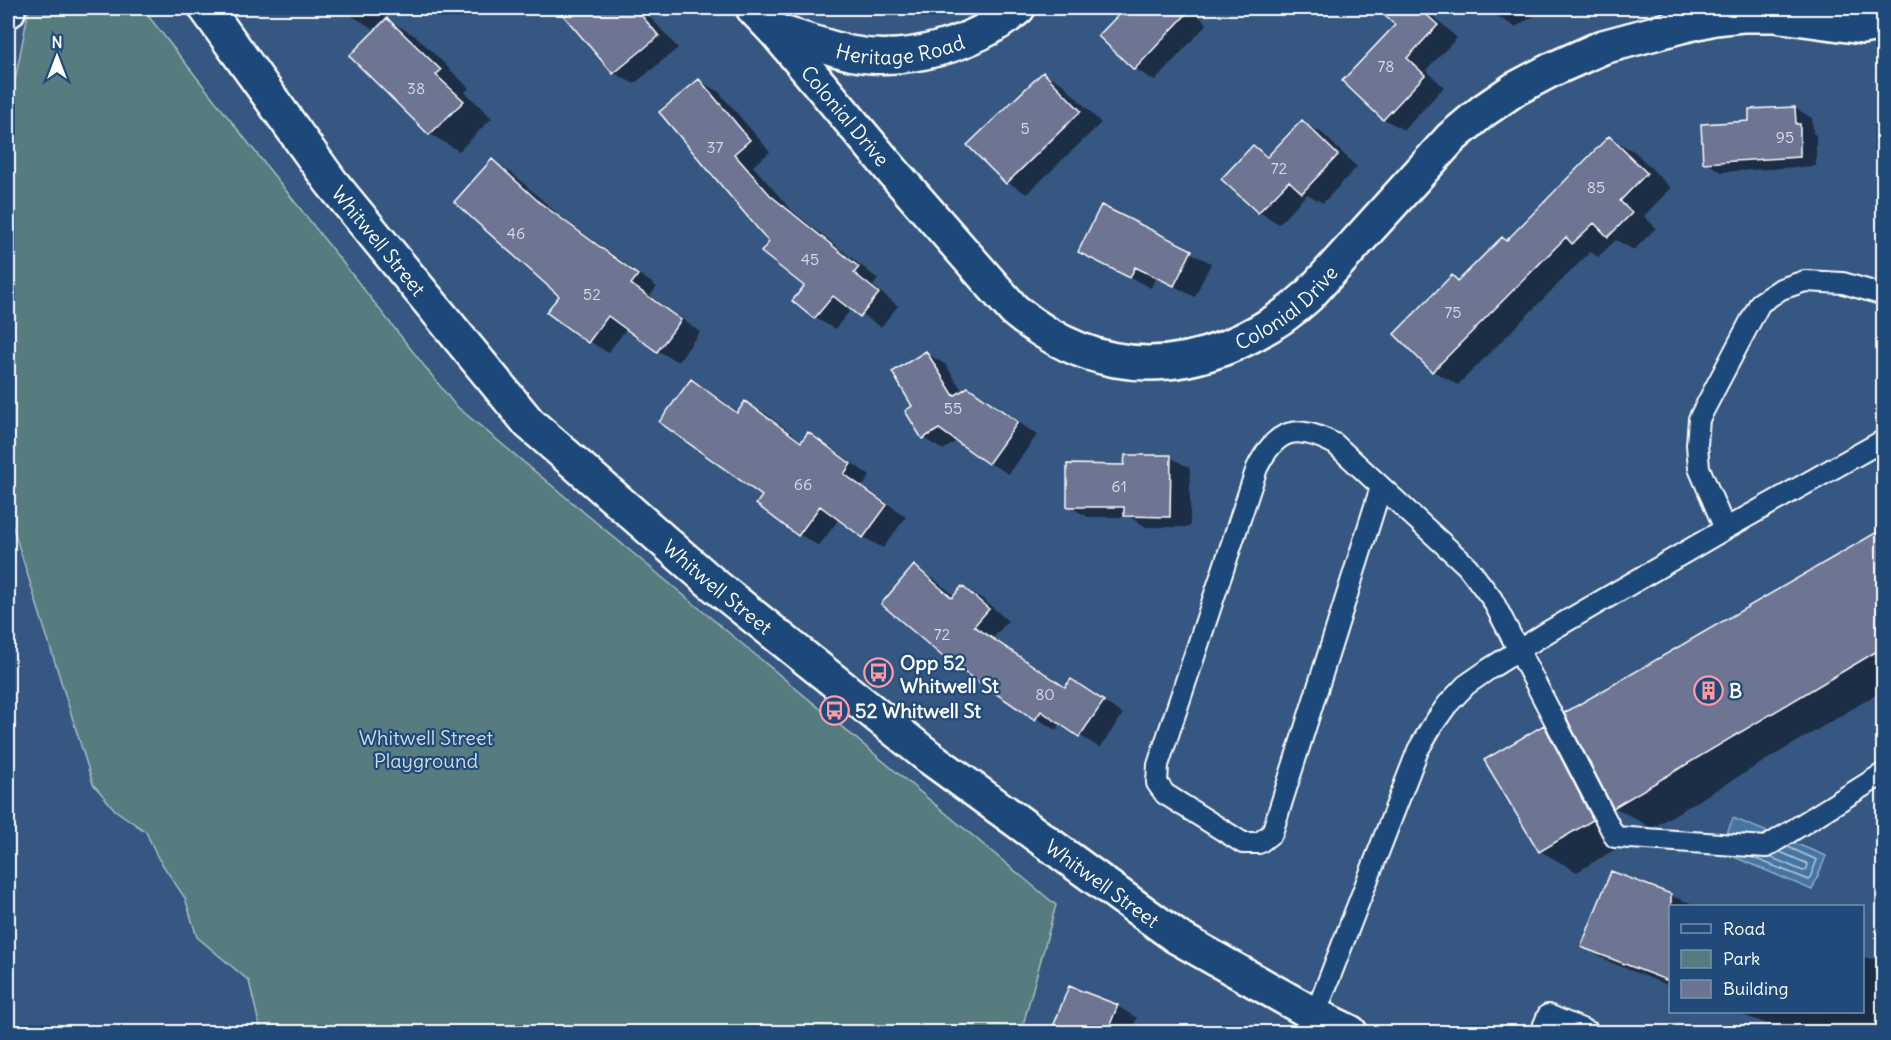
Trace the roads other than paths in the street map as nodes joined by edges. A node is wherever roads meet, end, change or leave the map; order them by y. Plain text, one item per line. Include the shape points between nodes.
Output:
1 (206, 8) edge
2 (753, 8) edge
3 (1018, 8) edge
4 (1775, 11) edge
5 (1884, 23) edge
6 (775, 31) junction
7 (1884, 295) edge
8 (1884, 440) edge
9 (1381, 488) junction
10 (1725, 529) junction
11 (1518, 651) junction
12 (1884, 773) edge
13 (1313, 1024) edge
14 (1350, 1032) edge
15 (1540, 1032) edge
16 (1589, 1032) edge

1 - 13 street, Whitwell Street via 331,182 529,423 713,584 929,757 1177,937
2 - 6 street, Colonial Drive
3 - 6 street, Heritage Road via 972,38 892,56 851,53
4 - 5 street, Colonial Drive via 1862,27
4 - 6 street, Colonial Drive via 1715,18 1603,48 1515,89 1451,138 1290,313 1270,327 1215,352 1187,361 1155,364 1120,362 1069,346 1035,328 1014,310
7 - 10 lane via 1843,283 1805,281 1760,303 1699,419 1699,468
8 - 10 lane
9 - 9 lane via 1335,444 1316,434 1281,436 1266,450 1257,468 1158,765 1157,783 1165,794 1243,843 1259,843 1272,833
9 - 11 lane via 1467,566 1492,599
10 - 11 lane
11 - 12 lane via 1615,837 1766,847
11 - 13 lane via 1466,686 1447,705 1418,750
13 - 14 street, Whitwell Street
15 - 16 lane via 1548,1015

